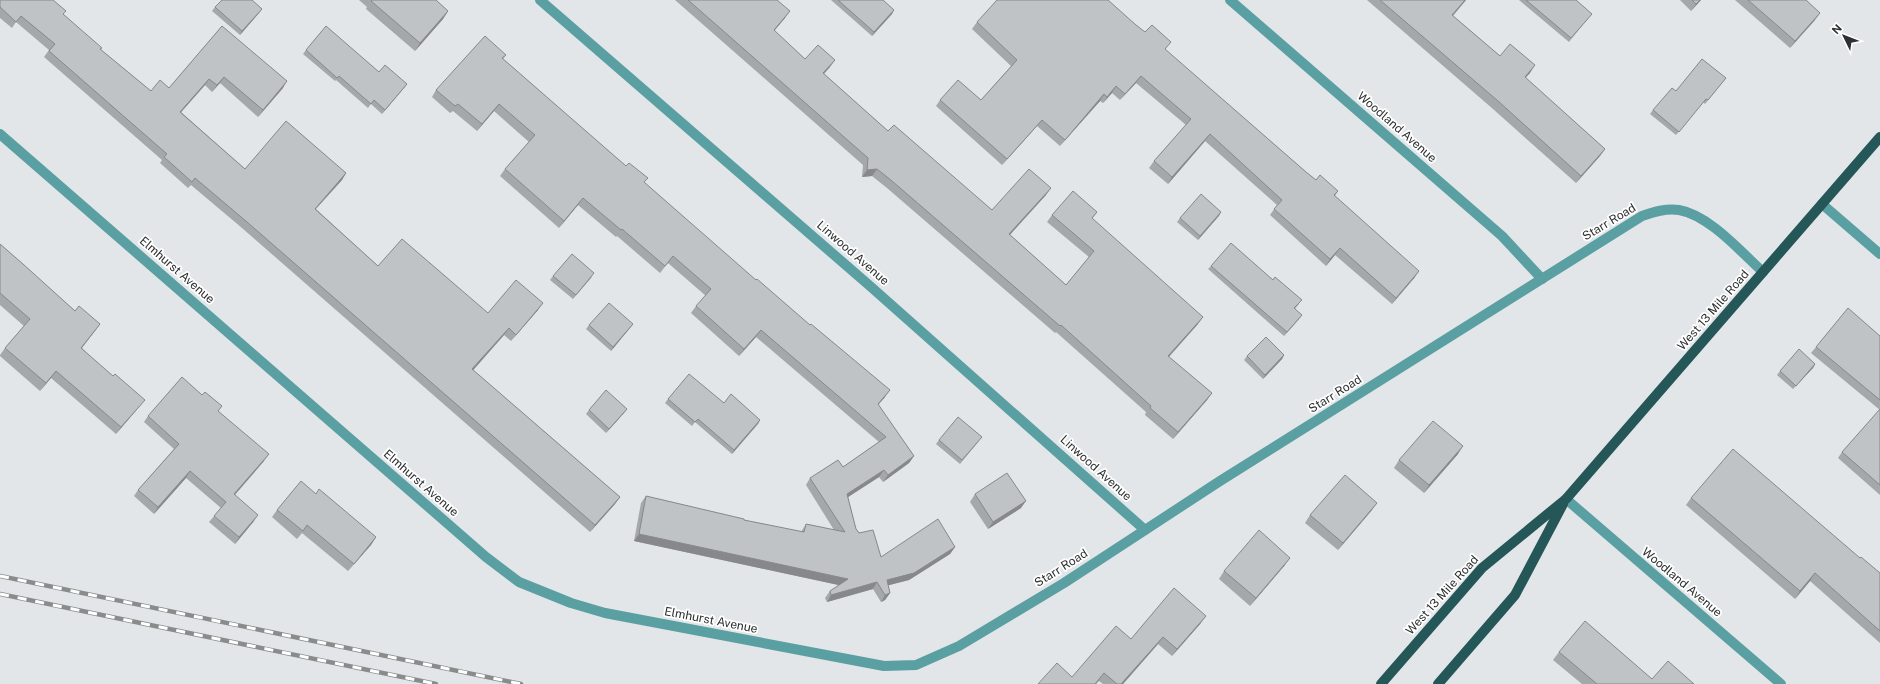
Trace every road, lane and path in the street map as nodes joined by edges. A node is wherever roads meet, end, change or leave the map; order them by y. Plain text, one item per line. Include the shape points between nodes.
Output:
1 (540, 0) edge
2 (1230, 0) edge
3 (0, 134) edge
4 (1880, 137) edge
5 (1822, 204) junction
6 (1880, 254) edge
7 (1763, 272) junction
8 (1542, 279) junction
9 (1566, 499) junction
10 (1145, 530) junction
11 (916, 665) joint
12 (1381, 684) edge
13 (1438, 684) edge
14 (1781, 684) edge

1 - 10 street, Linwood Avenue via 870,286
2 - 8 street, Woodland Avenue via 1502,236
3 - 11 street, Elmhurst Avenue via 486,557 519,582 571,603 605,613 884,666
4 - 5 main road, West 13 Mile Road
5 - 6 street
5 - 7 main road, West 13 Mile Road
7 - 8 street, Starr Road via 1709,224 1688,212 1666,209 1642,216
7 - 9 main road, West 13 Mile Road
8 - 10 street, Starr Road
9 - 12 main road, West 13 Mile Road via 1482,568
9 - 13 main road, West 13 Mile Road via 1514,595
9 - 14 street, Woodland Avenue
10 - 11 street, Starr Road via 1064,583 959,646

